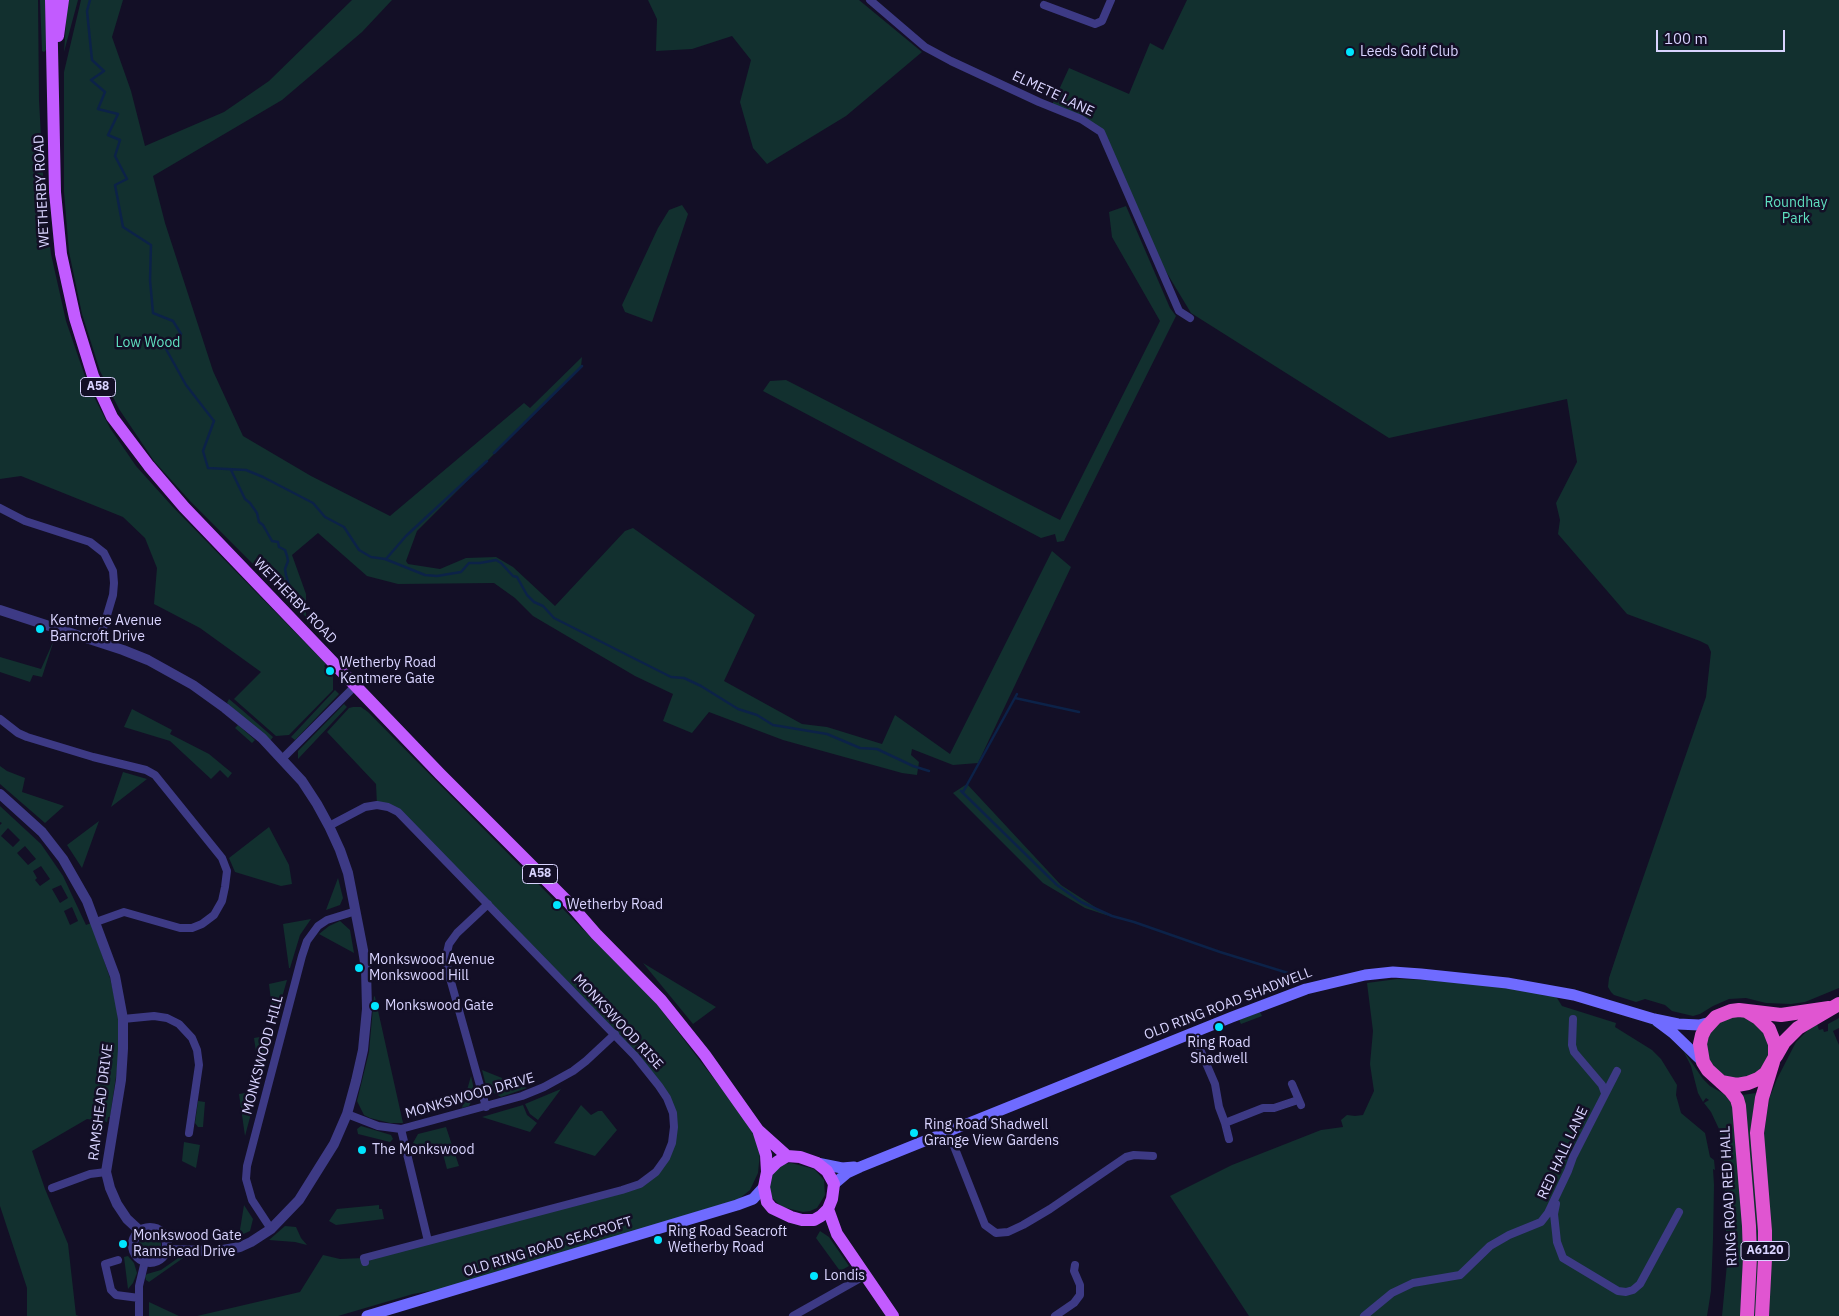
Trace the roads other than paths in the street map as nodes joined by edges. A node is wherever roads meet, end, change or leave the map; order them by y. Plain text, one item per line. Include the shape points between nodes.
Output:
1 (51, 0) edge
2 (63, 0) edge
3 (870, 0) edge
4 (1111, 0) edge
5 (1044, 5) dead end
6 (53, 71) junction
7 (1190, 318) dead end
8 (0, 508) edge
9 (0, 610) edge
10 (99, 642) junction
11 (355, 686) junction
12 (0, 719) edge
13 (282, 759) junction
14 (0, 794) edge
15 (329, 826) junction
16 (488, 904) junction
17 (356, 911) junction
18 (96, 922) junction
19 (1834, 1006) edge
20 (1745, 1011) junction
21 (1654, 1018) junction
22 (123, 1019) junction
23 (1573, 1019) dead end
24 (1711, 1022) junction
25 (1194, 1033) junction
26 (615, 1034) junction
27 (1774, 1060) junction
28 (1703, 1062) junction
29 (1617, 1071) dead end
30 (1720, 1082) junction
31 (1292, 1084) dead end
32 (1605, 1093) junction
33 (486, 1107) junction
34 (347, 1114) junction
35 (1225, 1123) junction
36 (401, 1129) junction
37 (758, 1130) junction
38 (948, 1131) junction
39 (189, 1133) dead end
40 (1229, 1139) dead end
41 (787, 1156) junction
42 (1152, 1156) dead end
43 (817, 1163) junction
44 (860, 1167) junction
45 (106, 1172) junction
46 (767, 1172) junction
47 (834, 1184) junction
48 (764, 1187) junction
49 (52, 1188) dead end
50 (1556, 1197) junction
51 (737, 1205) junction
52 (772, 1208) junction
53 (828, 1209) junction
54 (1679, 1212) dead end
55 (810, 1220) junction
56 (271, 1229) junction
57 (140, 1231) junction
58 (837, 1234) junction
59 (428, 1240) junction
60 (166, 1250) junction
61 (118, 1260) dead end
62 (145, 1261) junction
63 (365, 1262) dead end
64 (1075, 1265) dead end
65 (864, 1276) junction
66 (139, 1298) junction
67 (400, 1312) edge
68 (139, 1316) edge
69 (367, 1316) edge
70 (794, 1316) edge
71 (893, 1316) edge
72 (1055, 1316) edge
73 (1364, 1316) edge
74 (1747, 1316) edge
75 (1762, 1316) edge

1 - 6 main road, WETHERBY ROAD / A58
2 - 6 main road, WETHERBY ROAD / A58
3 - 7 street, ELMETE LANE via 925,47 1082,119 1101,132 1179,310
4 - 5 street via 1102,21 1095,24
6 - 11 main road, WETHERBY ROAD / A58 via 55,192 61,254 75,318 93,376 112,417 184,507
8 - 10 street via 25,521 90,542 104,553 113,571 114,583
9 - 10 street
10 - 13 street via 148,660 193,686 262,738
11 - 13 street
11 - 37 main road, WETHERBY ROAD / A58 via 660,1000 705,1055
12 - 18 street via 27,738 155,775 222,858 227,871 222,901 214,915 202,924 180,928 124,912
13 - 15 street via 302,781
14 - 18 street, RAMSHEAD DRIVE via 50,841 77,882
15 - 16 street, MONKSWOOD RISE via 365,807 388,806 407,820
15 - 17 street via 346,868
16 - 26 street, MONKSWOOD RISE
16 - 33 street via 457,933 449,944 446,957
17 - 34 street via 366,969 367,1009 363,1050
17 - 56 street, MONKSWOOD HILL via 318,926 307,941 302,956 247,1166 246,1179 252,1200
18 - 22 street, RAMSHEAD DRIVE via 115,976
19 - 20 highway, A6120 via 1781,1015
19 - 27 highway, A6120 via 1791,1033
20 - 24 highway via 1731,1011
20 - 27 highway via 1769,1029 1775,1044
21 - 24 main road, OLD RING ROAD SHADWELL via 1691,1025
21 - 25 main road, OLD RING ROAD SHADWELL via 1582,997 1526,986 1394,972 1365,975 1306,989
21 - 28 main road, OLD RING ROAD SHADWELL
22 - 39 street via 167,1018 179,1024 192,1038 199,1065
22 - 45 street, RAMSHEAD DRIVE via 121,1080
23 - 32 street via 1574,1052
24 - 28 highway via 1700,1044
25 - 35 street via 1215,1084
25 - 38 main road, OLD RING ROAD SHADWELL
26 - 33 street, MONKSWOOD DRIVE via 586,1061 559,1079 528,1094
26 - 59 street, MONKSWOOD RISE via 655,1080 673,1113 672,1144 656,1172 640,1184 622,1190
27 - 30 highway via 1758,1079 1737,1085
27 - 75 highway, A6120 via 1757,1122 1765,1240
28 - 30 highway
29 - 32 street, RED HALL LANE
30 - 74 highway, RING ROAD RED HALL / A6120 via 1730,1090 1740,1106 1749,1226
31 - 35 street via 1300,1103 1264,1108
32 - 50 street, RED HALL LANE
33 - 36 street, MONKSWOOD DRIVE
34 - 36 street, MONKSWOOD DRIVE via 378,1126
34 - 56 street via 334,1144 299,1200
35 - 40 street
36 - 59 street
37 - 41 main road, A58
37 - 46 main road, A58 via 766,1155
38 - 42 street via 985,1226 996,1233 1023,1225 1126,1157
38 - 44 main road, OLD RING ROAD SHADWELL
41 - 43 main road
41 - 46 main road
43 - 44 main road, OLD RING ROAD SHADWELL via 842,1168
43 - 47 main road via 827,1170
44 - 47 main road, OLD RING ROAD SHADWELL
45 - 49 street via 90,1174
45 - 57 street, RAMSHEAD DRIVE via 116,1204
46 - 48 main road, A58
47 - 53 main road
48 - 51 main road, OLD RING ROAD SEACROFT via 753,1199
48 - 52 main road via 767,1202
50 - 54 street via 1556,1233 1563,1258 1618,1290 1633,1290 1640,1284
50 - 73 street, RED HALL LANE via 1541,1222 1490,1246 1460,1275 1413,1283 1392,1293
51 - 52 main road, OLD RING ROAD SEACROFT
51 - 67 main road, OLD RING ROAD SEACROFT
52 - 55 main road via 791,1217
53 - 55 main road
53 - 58 main road
55 - 58 main road
56 - 60 street via 251,1242 229,1249
57 - 60 street via 150,1228 159,1231 165,1239
57 - 62 street via 134,1239 133,1248
58 - 65 main road
59 - 63 street, MONKSWOOD RISE via 364,1258
60 - 62 street via 159,1259
61 - 66 street via 105,1264 111,1290 116,1295
62 - 66 street
64 - 72 street via 1080,1295
65 - 70 street
65 - 71 main road
66 - 68 street
67 - 69 main road, OLD RING ROAD SEACROFT

